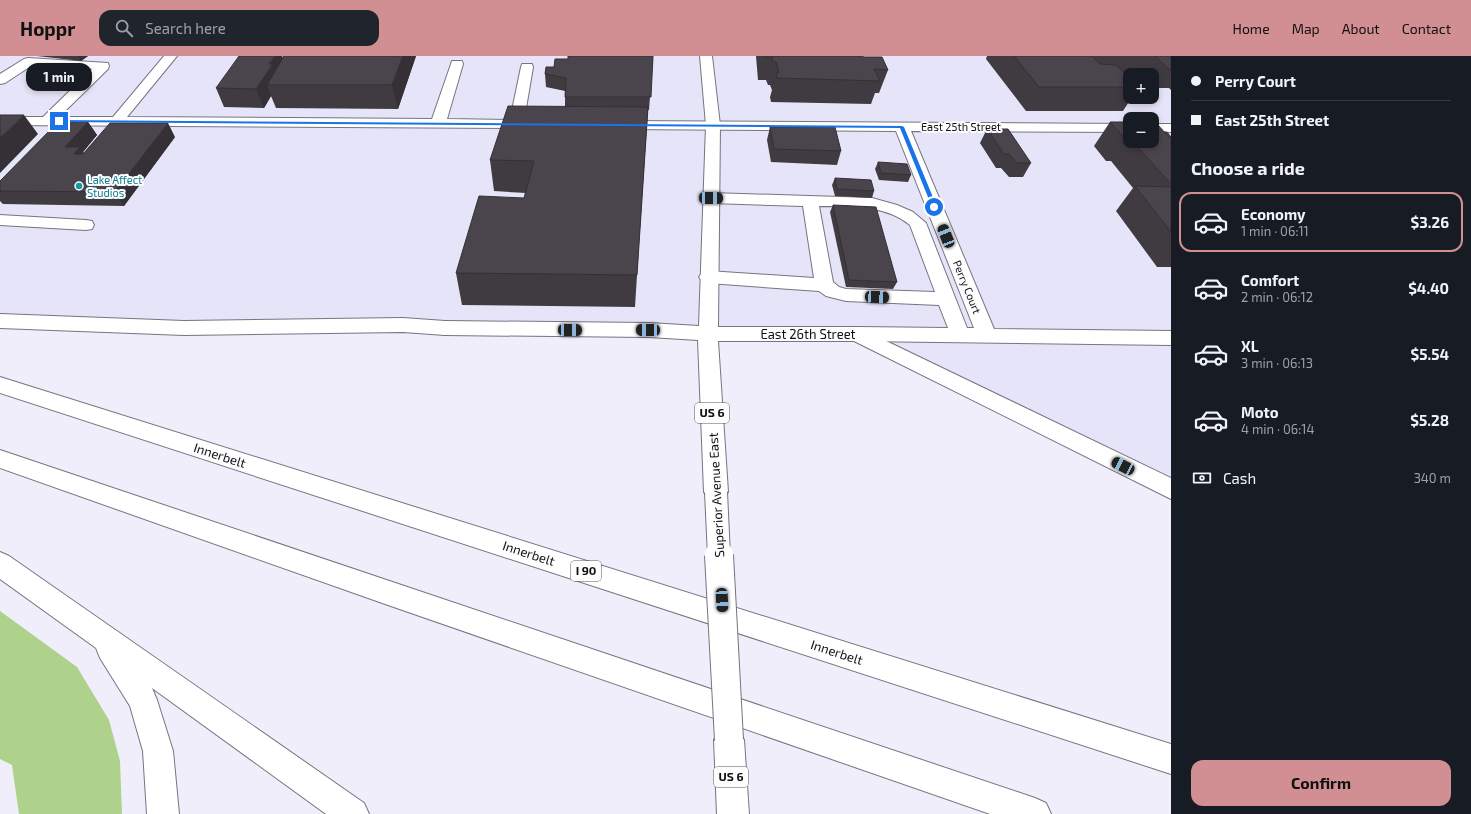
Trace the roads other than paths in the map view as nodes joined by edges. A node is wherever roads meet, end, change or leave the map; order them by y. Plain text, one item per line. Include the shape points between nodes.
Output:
1 (172, 56) edge
2 (706, 56) edge
3 (457, 64) dead end
4 (527, 67) dead end
5 (0, 80) edge
6 (0, 121) edge
7 (47, 121) junction
8 (71, 121) junction
9 (118, 122) junction
10 (438, 124) junction
11 (516, 124) junction
12 (547, 124) edge
13 (603, 125) edge
14 (713, 125) junction
15 (902, 127) junction
16 (1123, 128) edge
17 (1159, 128) edge
18 (1171, 128) edge
19 (58, 134) edge
20 (711, 198) junction
21 (810, 201) junction
22 (0, 220) edge
23 (86, 225) dead end
24 (708, 277) junction
25 (824, 285) junction
26 (948, 299) junction
27 (0, 321) edge
28 (708, 334) junction
29 (856, 334) junction
30 (960, 335) junction
31 (987, 336) junction
32 (1171, 338) edge
33 (0, 385) edge
34 (0, 458) edge
35 (1171, 489) edge
36 (0, 564) edge
37 (104, 639) junction
38 (1171, 760) edge
39 (163, 814) edge
40 (353, 814) edge
41 (733, 814) edge
42 (1035, 814) edge

1 - 9 main road
2 - 14 main road, Superior Avenue East / US 6
3 - 10 main road
4 - 11 main road
5 - 7 main road via 28,62 103,66
6 - 7 main road
7 - 8 main road
8 - 9 main road
8 - 19 main road
9 - 10 main road
10 - 11 main road
11 - 12 main road
13 - 14 main road, East 25th Street
14 - 15 main road, East 25th Street
14 - 20 main road, Superior Avenue East / US 6
15 - 16 main road, East 25th Street
15 - 31 main road, Perry Court
17 - 18 main road
20 - 21 main road
20 - 24 main road, Superior Avenue East / US 6
21 - 25 main road
21 - 26 main road via 872,203 908,214 918,223
22 - 23 main road
24 - 25 main road
24 - 28 main road, Superior Avenue East / US 6
25 - 26 main road via 833,292 846,295
26 - 30 main road
27 - 28 main road, East 26th Street via 184,328 403,325 445,328 648,330
28 - 29 main road, East 26th Street
28 - 41 main road, Superior Avenue East / US 6, bridge
29 - 30 main road, East 26th Street
29 - 35 main road
30 - 31 main road, East 26th Street
31 - 32 main road, East 26th Street
33 - 38 main road, Innerbelt / I 90
34 - 42 main road
36 - 37 main road
37 - 39 main road via 143,700 158,751
37 - 40 main road

